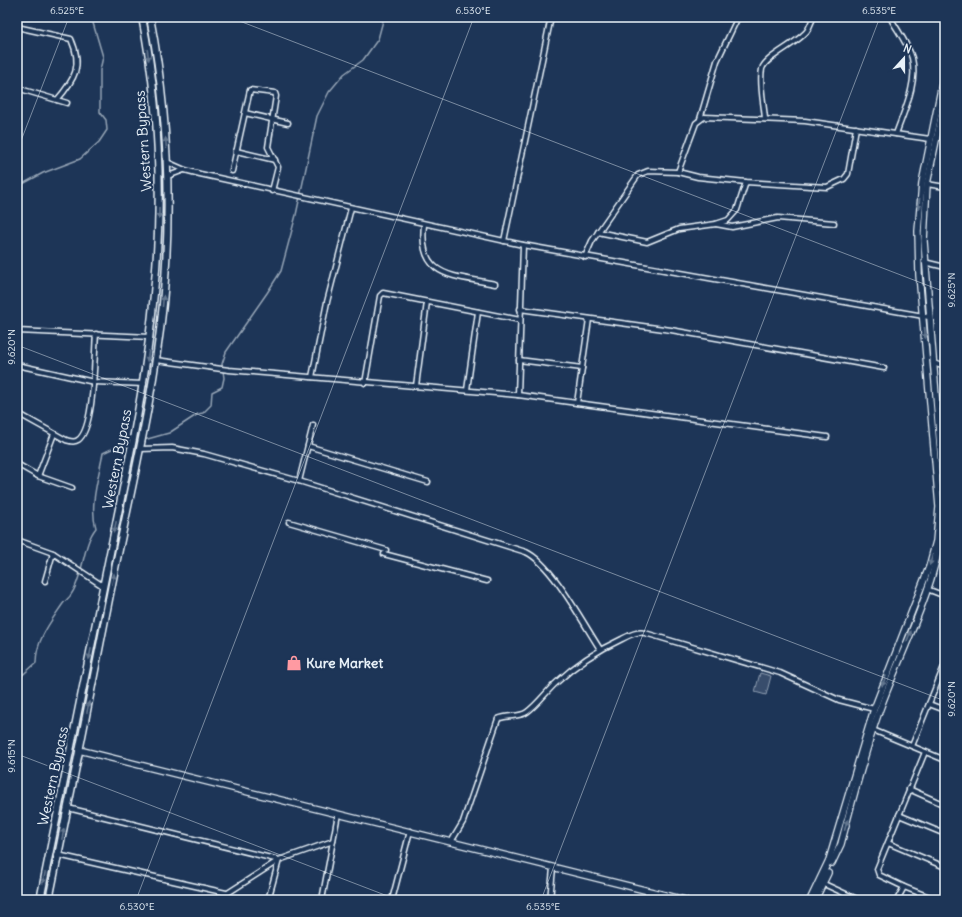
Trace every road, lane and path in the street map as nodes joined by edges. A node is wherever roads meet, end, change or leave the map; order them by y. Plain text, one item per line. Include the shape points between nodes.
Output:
1 (142, 17) edge
2 (150, 17) edge
3 (551, 17) edge
4 (738, 17) edge
5 (814, 17) edge
6 (890, 17) edge
7 (17, 27) edge
8 (945, 69) edge
9 (17, 88) edge
10 (945, 98) edge
11 (57, 100) junction
12 (68, 103) dead end
13 (245, 113) junction
14 (700, 119) junction
15 (765, 119) junction
16 (272, 120) junction
17 (288, 123) dead end
18 (856, 128) junction
19 (896, 134) junction
20 (930, 139) junction
21 (236, 151) junction
22 (276, 160) junction
23 (167, 162) junction
24 (185, 170) junction
25 (232, 171) dead end
26 (678, 172) junction
27 (168, 176) junction
28 (746, 182) junction
29 (927, 184) junction
30 (945, 187) edge
31 (272, 191) junction
32 (351, 208) junction
33 (834, 223) dead end
34 (716, 224) junction
35 (424, 225) junction
36 (598, 232) junction
37 (504, 242) junction
38 (523, 245) junction
39 (585, 257) junction
40 (924, 262) junction
41 (945, 267) edge
42 (495, 284) dead end
43 (427, 302) junction
44 (520, 309) junction
45 (478, 312) junction
46 (926, 316) junction
47 (588, 319) junction
48 (520, 320) junction
49 (17, 331) edge
50 (96, 334) junction
51 (150, 336) junction
52 (156, 360) junction
53 (519, 360) junction
54 (933, 364) junction
55 (17, 365) edge
56 (945, 367) edge
57 (582, 368) junction
58 (884, 368) dead end
59 (312, 377) junction
60 (94, 382) junction
61 (365, 383) junction
62 (144, 384) junction
63 (416, 386) junction
64 (467, 390) junction
65 (518, 395) junction
66 (577, 403) junction
67 (17, 418) edge
68 (313, 425) dead end
69 (54, 434) junction
70 (942, 436) edge
71 (827, 437) dead end
72 (308, 446) junction
73 (140, 447) junction
74 (17, 464) edge
75 (38, 476) junction
76 (299, 481) junction
77 (428, 482) dead end
78 (72, 488) dead end
79 (289, 522) dead end
80 (944, 535) edge
81 (17, 540) edge
82 (53, 553) junction
83 (46, 581) dead end
84 (487, 581) dead end
85 (103, 586) junction
86 (927, 589) junction
87 (945, 596) edge
88 (600, 649) junction
89 (945, 664) edge
90 (929, 704) junction
91 (874, 709) junction
92 (945, 710) edge
93 (873, 730) junction
94 (912, 746) junction
95 (79, 750) junction
96 (925, 752) junction
97 (945, 760) edge
98 (909, 789) junction
99 (945, 804) edge
100 (68, 808) junction
101 (338, 814) junction
102 (899, 815) junction
103 (410, 831) junction
104 (945, 834) edge
105 (333, 841) junction
106 (451, 842) junction
107 (888, 843) junction
108 (58, 855) junction
109 (279, 860) junction
110 (945, 867) edge
111 (553, 868) junction
112 (824, 884) junction
113 (904, 887) junction
114 (226, 893) junction
115 (40, 900) edge
116 (49, 900) edge
117 (217, 900) edge
118 (268, 900) edge
119 (322, 900) edge
120 (392, 900) edge
121 (550, 900) edge
122 (684, 900) edge
123 (810, 900) edge
124 (815, 900) edge
125 (859, 900) edge
126 (897, 900) edge
127 (937, 900) edge

1 -> 51 main road, Western Bypass via 153,91 160,176 157,274
23 -> 2 main road, Western Bypass via 161,90
3 - 37 street
4 - 14 street via 717,61
5 - 15 street via 807,30 790,46 770,58 763,67
6 - 19 street via 908,47 913,66 909,97
7 - 11 street via 71,39 76,50 77,70 70,85
8 - 20 main road
9 - 11 street
10 - 29 main road
11 - 12 street
13 - 16 street
13 - 16 street via 250,90 274,93 276,96
13 - 21 street
14 - 15 street via 708,116
14 - 26 street via 694,127
15 - 18 street
16 - 17 street
16 - 22 street via 268,150
18 - 19 street
18 - 28 street via 848,174 833,186 827,188
19 - 20 street
20 -> 46 main road via 922,183 918,231
21 - 22 street
21 - 25 street
22 - 31 street via 278,167
23 - 24 street
23 - 27 main road, Western Bypass
24 - 27 street
24 - 31 street
26 - 28 street via 698,177
26 - 36 street via 648,171 638,175
52 -> 27 main road, Western Bypass via 165,273
28 - 34 street via 737,210 728,220
29 - 30 street
29 - 40 main road
31 - 32 street
32 - 35 street
32 - 59 street via 327,302
33 - 34 street via 778,218 732,227
34 - 36 street via 679,229 647,242
35 - 37 street
35 - 42 street via 423,244 429,260 436,269
36 - 39 street
37 - 38 street
38 - 39 street
38 - 44 street
39 - 46 street
40 - 41 street
40 - 46 main road
43 - 45 street
43 - 61 street via 385,293 380,296
43 - 63 street
44 - 47 street
44 - 48 street
45 - 48 street
45 - 64 street
46 - 54 main road
46 -> 91 main road via 939,508 936,541 922,587
47 - 57 street
47 - 58 street via 671,330
48 - 53 street
49 - 50 street
50 - 51 street
50 - 60 street
51 -> 62 main road, Western Bypass
52 - 59 street via 228,370
52 - 73 main road, Western Bypass
53 - 57 street
53 - 65 street
54 - 56 street
54 - 70 main road
55 - 60 street
57 - 66 street
59 - 61 street
60 - 62 street
60 - 69 street via 90,411 83,434 73,442
61 - 63 street
62 -> 85 main road, Western Bypass
63 - 64 street
64 - 65 street
65 - 66 street
66 - 71 street
67 - 69 street via 21,415
68 - 72 street
69 - 75 street
70 - 80 main road
72 - 76 street
72 - 77 street
73 - 76 street via 190,451
95 -> 73 main road, Western Bypass
74 - 75 street
75 - 78 street
76 - 88 street via 532,555 539,560 571,601
79 - 84 street
80 - 86 main road
81 - 82 street
82 - 83 street
82 - 85 street via 87,573
85 -> 115 main road, Western Bypass
86 - 87 street
93 -> 86 main road
88 - 91 street via 640,632 780,673 839,700
88 - 106 street via 556,683 527,712 505,715 496,722 463,822
89 - 90 street
90 - 92 street
90 - 94 street
91 - 123 main road via 835,843 822,878
93 - 94 street
112 -> 93 main road via 841,844
94 - 96 street
95 - 100 main road, Western Bypass
95 - 101 main road
96 - 97 street
96 - 98 street
98 - 99 street
98 - 102 street
108 -> 100 main road, Western Bypass
100 - 109 street
101 - 103 main road
101 - 105 street
102 - 104 street
102 - 107 street
103 - 106 main road
103 - 120 street
105 - 109 street
105 - 119 street
106 - 111 main road
107 - 110 street
107 - 113 street via 879,875
108 - 114 street
108 - 116 main road, Western Bypass
109 - 114 street
109 - 118 street
111 - 121 street
111 - 122 main road
112 - 124 main road
112 - 125 street
113 - 126 street
113 - 127 street
114 - 117 street

